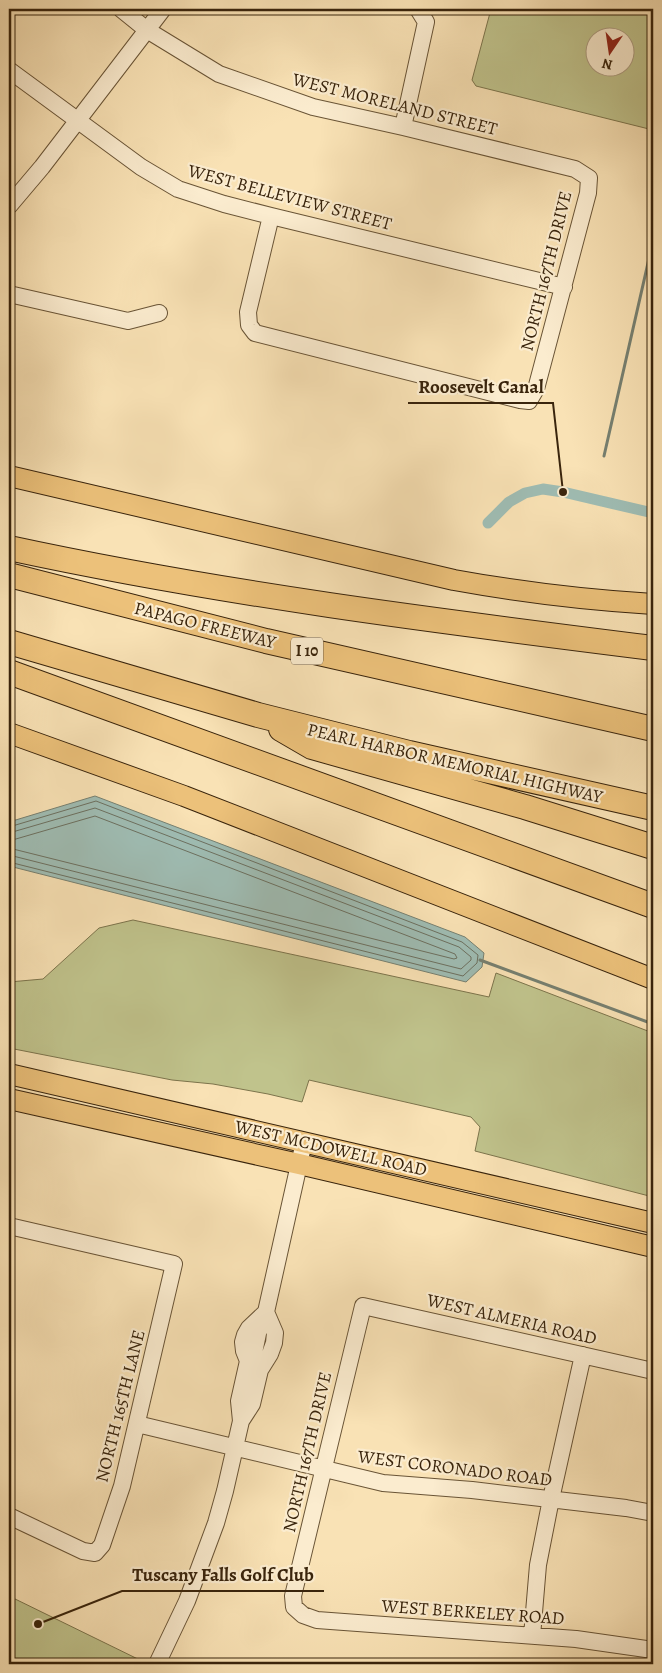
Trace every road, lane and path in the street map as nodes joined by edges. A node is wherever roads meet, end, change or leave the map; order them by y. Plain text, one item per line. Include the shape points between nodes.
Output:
1 (121, 9) edge
2 (163, 9) edge
3 (418, 9) edge
4 (147, 30) junction
5 (9, 70) edge
6 (78, 120) junction
7 (403, 127) junction
8 (589, 178) joint
9 (9, 206) edge
10 (271, 216) junction
11 (564, 287) junction
12 (9, 294) edge
13 (159, 313) dead end
14 (9, 476) edge
15 (9, 548) edge
16 (9, 575) edge
17 (9, 591) edge
18 (653, 604) edge
19 (9, 642) edge
20 (653, 648) edge
21 (9, 672) edge
22 (258, 715) junction
23 (607, 719) junction
24 (653, 725) edge
25 (653, 730) edge
26 (9, 733) edge
27 (653, 742) edge
28 (653, 808) edge
29 (653, 847) edge
30 (653, 906) edge
31 (653, 979) edge
32 (9, 1074) edge
33 (9, 1099) edge
34 (304, 1142) junction
35 (299, 1164) junction
36 (653, 1223) edge
37 (9, 1226) edge
38 (653, 1247) edge
39 (363, 1306) joint
40 (583, 1355) junction
41 (653, 1371) edge
42 (137, 1424) junction
43 (235, 1447) junction
44 (323, 1469) junction
45 (551, 1499) junction
46 (653, 1513) edge
47 (9, 1516) edge
48 (294, 1607) joint
49 (532, 1636) junction
50 (653, 1650) edge
51 (157, 1664) edge

1 - 4 street, WEST MORELAND STREET
2 - 4 street
3 - 7 street via 426,22
4 - 6 street
4 - 7 street, WEST MORELAND STREET via 219,74 313,107
5 - 6 street, WEST BELLEVIEW STREET
6 - 9 street
6 - 10 street, WEST BELLEVIEW STREET via 142,167 178,188
7 - 8 street, WEST MORELAND STREET via 575,169
8 - 11 street, NORTH 167TH DRIVE
10 - 11 street, WEST BELLEVIEW STREET
10 - 11 street, NORTH 167TH DRIVE via 248,312 249,325 255,333 520,400 530,401 536,389
12 - 13 street via 128,321
14 - 18 main road via 454,580 538,593
15 - 20 highway via 225,590 360,611
16 - 23 highway, PAPAGO FREEWAY / I 10 via 276,643
17 - 27 highway via 437,697
19 - 22 highway
21 - 30 highway
22 - 28 highway, PEARL HARBOR MEMORIAL HIGHWAY via 446,762
22 - 29 highway via 312,747
23 - 24 highway
23 - 25 highway, I 10
26 - 31 main road via 184,796
32 - 34 main road, WEST MCDOWELL ROAD
33 - 35 main road, WEST MCDOWELL ROAD
34 - 35 street
34 - 36 main road, WEST MCDOWELL ROAD
35 - 38 main road, WEST MCDOWELL ROAD
35 - 43 street via 254,1353 255,1363 239,1401 241,1421
37 - 42 street, NORTH 165TH LANE via 174,1264
39 - 40 street, WEST ALMERIA ROAD
39 - 44 street, NORTH 167TH DRIVE
40 - 41 street, WEST ALMERIA ROAD
40 - 45 street
42 - 43 street, WEST CORONADO ROAD
42 - 47 street, NORTH 165TH LANE via 116,1503 102,1545 94,1553 83,1551
43 - 44 street, WEST CORONADO ROAD
43 - 51 street via 204,1559
44 - 45 street, WEST CORONADO ROAD via 383,1483
44 - 48 street, NORTH 167TH DRIVE via 293,1596
45 - 46 street, WEST CORONADO ROAD
45 - 49 street via 538,1564
48 - 49 street, WEST BERKELEY ROAD via 302,1615 332,1622
49 - 50 street, WEST BERKELEY ROAD

